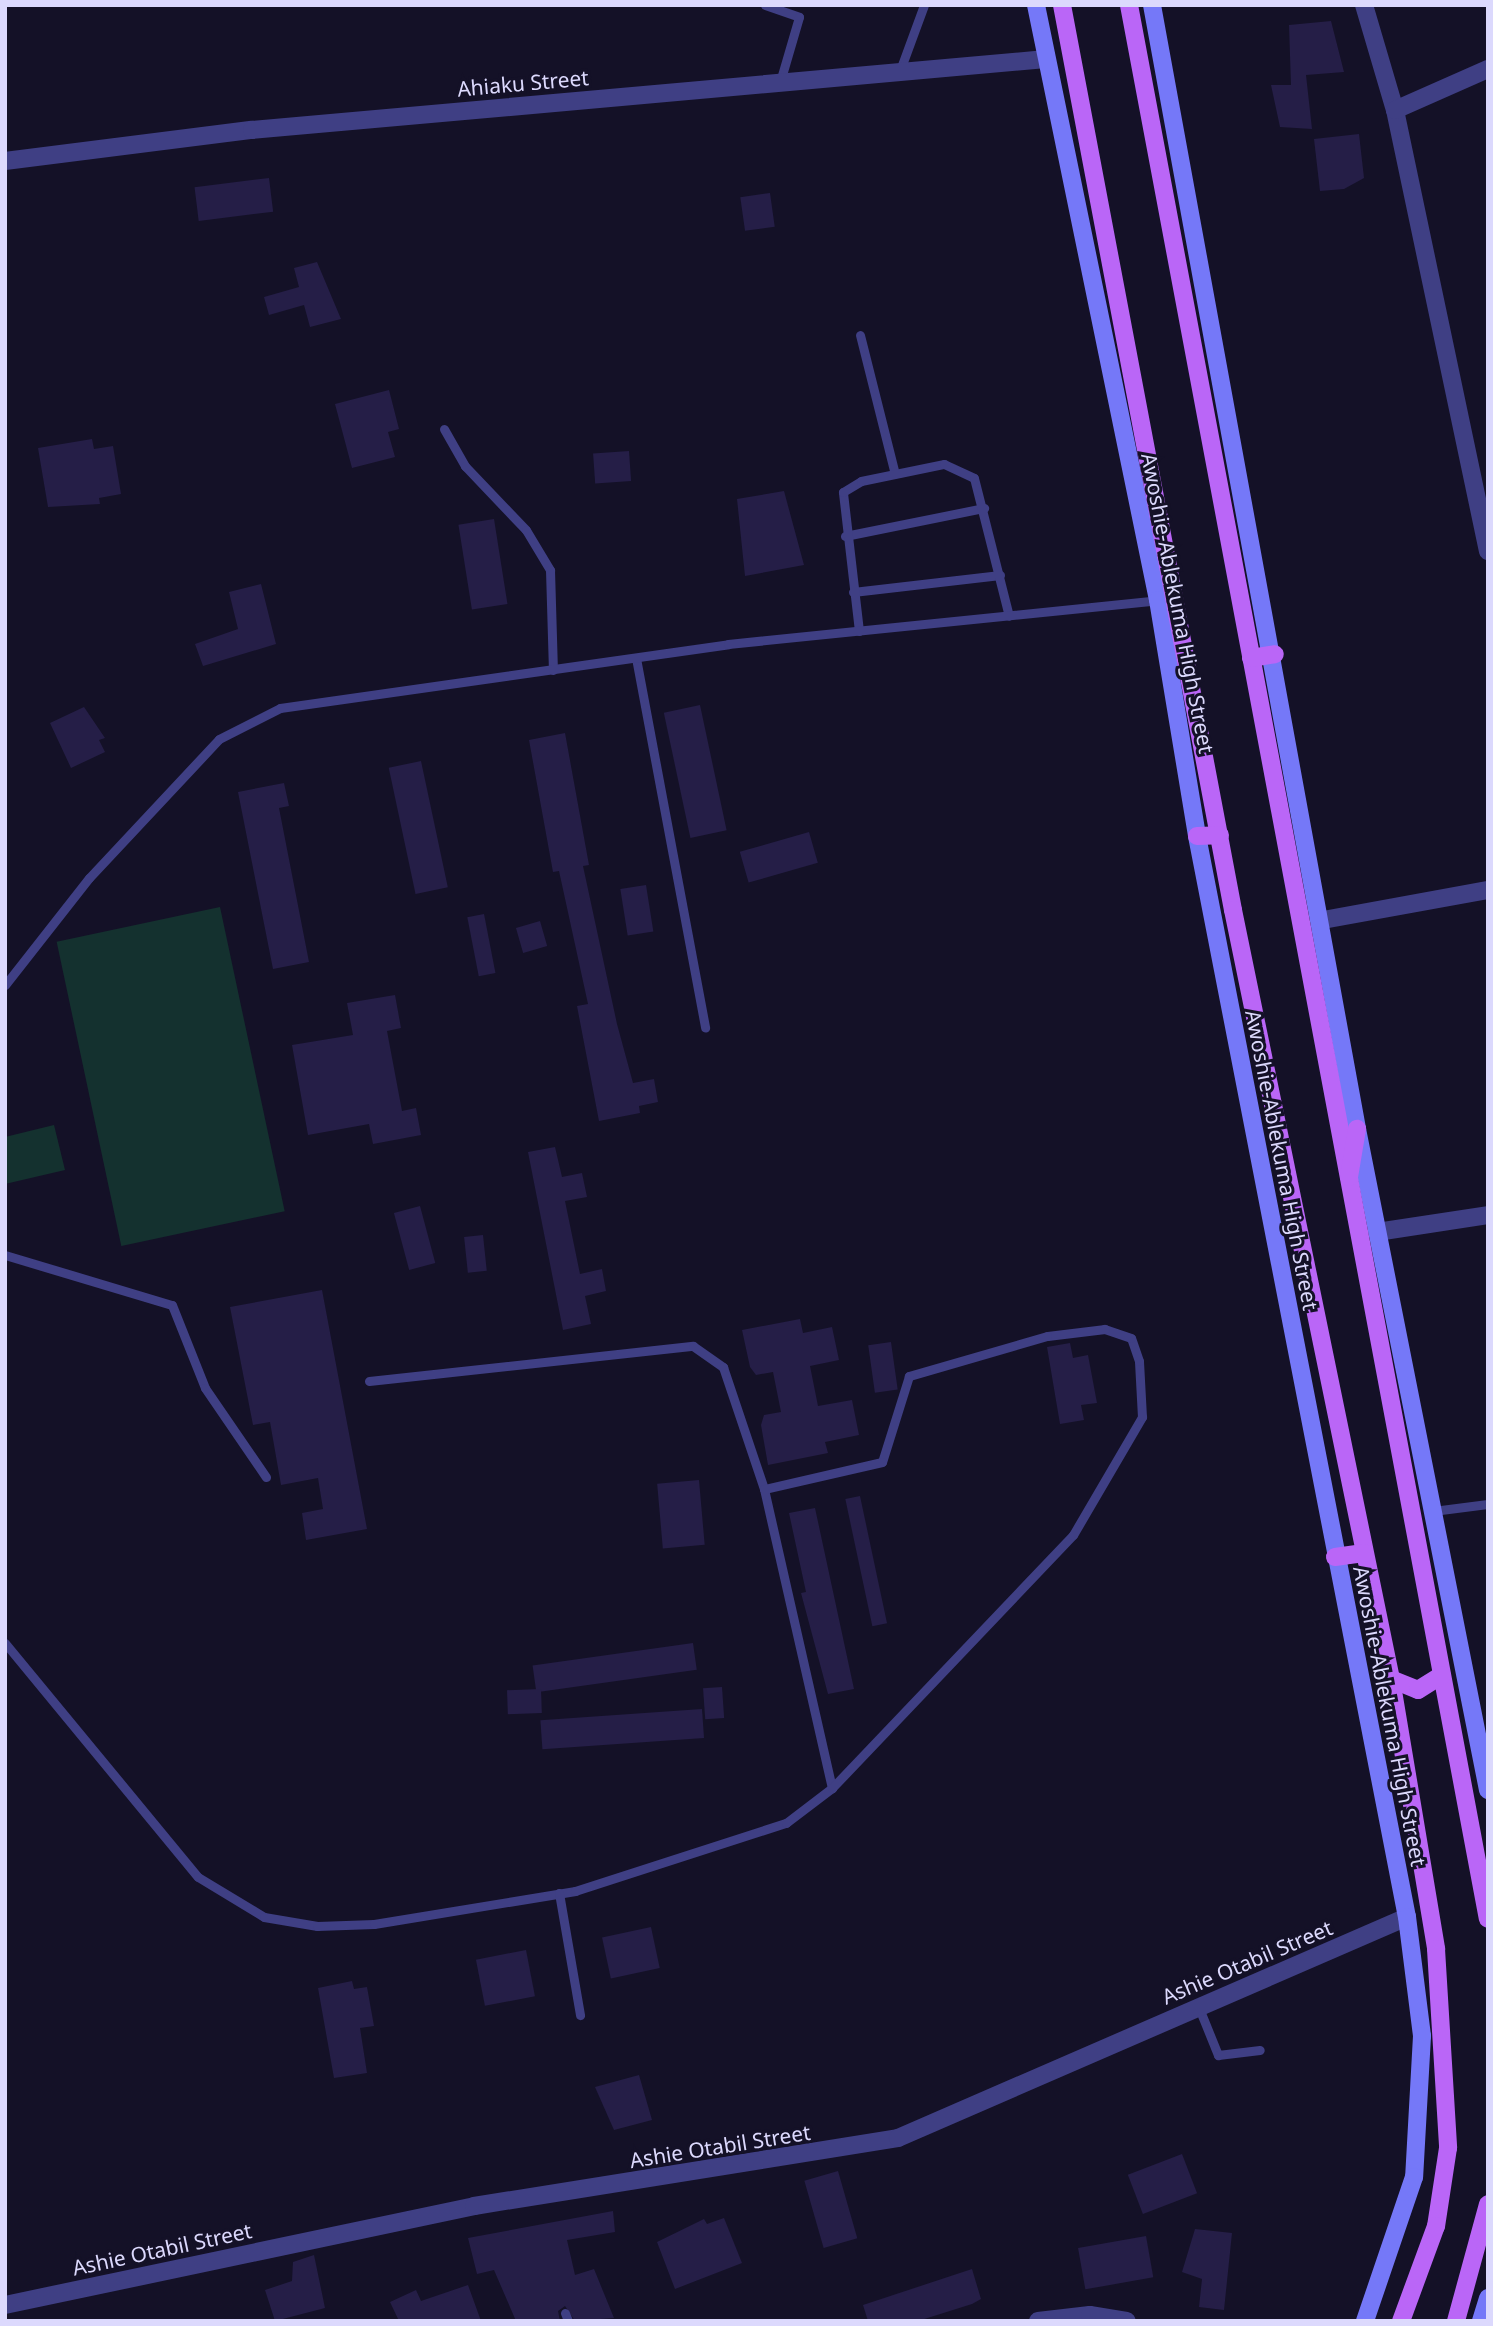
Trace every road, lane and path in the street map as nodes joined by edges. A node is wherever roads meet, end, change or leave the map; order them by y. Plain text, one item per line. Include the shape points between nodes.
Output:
1 (765, 5) edge
2 (924, 5) edge
3 (1037, 5) edge
4 (1062, 5) edge
5 (1129, 5) edge
6 (1152, 5) edge
7 (1364, 5) edge
8 (1046, 59) junction
9 (1488, 69) edge
10 (899, 73) junction
11 (779, 84) junction
12 (1395, 110) junction
13 (5, 160) edge
14 (860, 335) dead end
15 (444, 429) dead end
16 (895, 474) junction
17 (984, 508) junction
18 (845, 536) junction
19 (1488, 551) edge
20 (1000, 575) junction
21 (853, 592) junction
22 (1158, 600) junction
23 (1009, 616) junction
24 (859, 631) junction
25 (1275, 654) junction
26 (636, 658) junction
27 (1251, 659) junction
28 (552, 670) junction
29 (1220, 835) junction
30 (1197, 836) junction
31 (1488, 890) edge
32 (1322, 920) junction
33 (5, 985) edge
34 (705, 1028) dead end
35 (1357, 1129) junction
36 (1347, 1191) junction
37 (1488, 1215) edge
38 (1377, 1232) junction
39 (5, 1255) edge
40 (369, 1381) dead end
41 (266, 1477) dead end
42 (764, 1489) junction
43 (1488, 1504) edge
44 (1433, 1511) junction
45 (1363, 1553) junction
46 (1335, 1556) junction
47 (5, 1643) edge
48 (1442, 1675) junction
49 (1391, 1678) junction
50 (832, 1788) junction
51 (1488, 1790) edge
52 (559, 1893) junction
53 (1407, 1917) junction
54 (1488, 1919) edge
55 (1199, 2008) junction
56 (580, 2015) dead end
57 (1260, 2050) dead end
58 (1488, 2204) edge
59 (1488, 2298) edge
60 (5, 2305) edge
61 (1038, 2321) edge
62 (1127, 2321) edge
63 (1364, 2321) edge
64 (1401, 2321) edge
65 (1456, 2321) edge
66 (1481, 2321) edge

1 - 11 lane via 799,17
2 - 10 lane
3 - 8 street, Awoshie-Ablekuma High Street
4 - 29 main road, Awoshie-Ablekuma High Street
5 - 27 main road
6 - 25 street
7 - 12 street
8 - 10 street, Ahiaku Street
8 - 22 street, Awoshie-Ablekuma High Street
9 - 12 street
10 - 11 street, Ahiaku Street
11 - 13 street, Ahiaku Street via 252,130
12 - 19 street
14 - 16 lane
15 - 28 lane via 465,466 520,522 550,570
16 - 17 lane via 959,466 974,478
16 - 18 lane via 843,492
17 - 18 lane
17 - 20 lane
18 - 21 lane
20 - 21 lane
20 - 23 lane
21 - 24 lane
22 - 23 lane
22 - 30 street, Awoshie-Ablekuma High Street
23 - 24 lane
24 - 26 lane
25 - 27 main road
25 - 32 street
26 - 28 lane
26 - 34 lane
27 - 36 main road
28 - 33 lane via 280,708 248,720 219,739 142,817
29 - 30 main road
29 - 45 main road, Awoshie-Ablekuma High Street
30 - 46 street, Awoshie-Ablekuma High Street
31 - 32 street
32 - 35 street
35 - 36 main road
35 - 38 street
36 - 48 main road
37 - 38 street
38 - 44 street
39 - 41 lane via 172,1306 205,1388
40 - 42 lane via 693,1346 723,1367
42 - 50 lane
42 - 50 lane via 882,1462 909,1376 1047,1336 1105,1329 1130,1338 1139,1361 1142,1418 1073,1535
43 - 44 lane
44 - 51 street
45 - 46 main road
45 - 49 main road, Awoshie-Ablekuma High Street
46 - 53 street, Awoshie-Ablekuma High Street
47 - 52 lane via 198,1877 264,1917 317,1926 374,1924
48 - 49 main road via 1418,1690
48 - 54 main road
49 - 64 main road, Awoshie-Ablekuma High Street via 1436,1949 1449,2093 1436,2226
50 - 52 lane via 786,1824
52 - 56 lane
53 - 55 street, Ashie Otabil Street
53 - 63 street, Awoshie-Ablekuma High Street via 1422,2036 1414,2176
55 - 57 lane via 1218,2055
55 - 60 street, Ashie Otabil Street via 898,2138 474,2206
58 - 65 main road
59 - 66 street
61 - 62 street via 1090,2315

